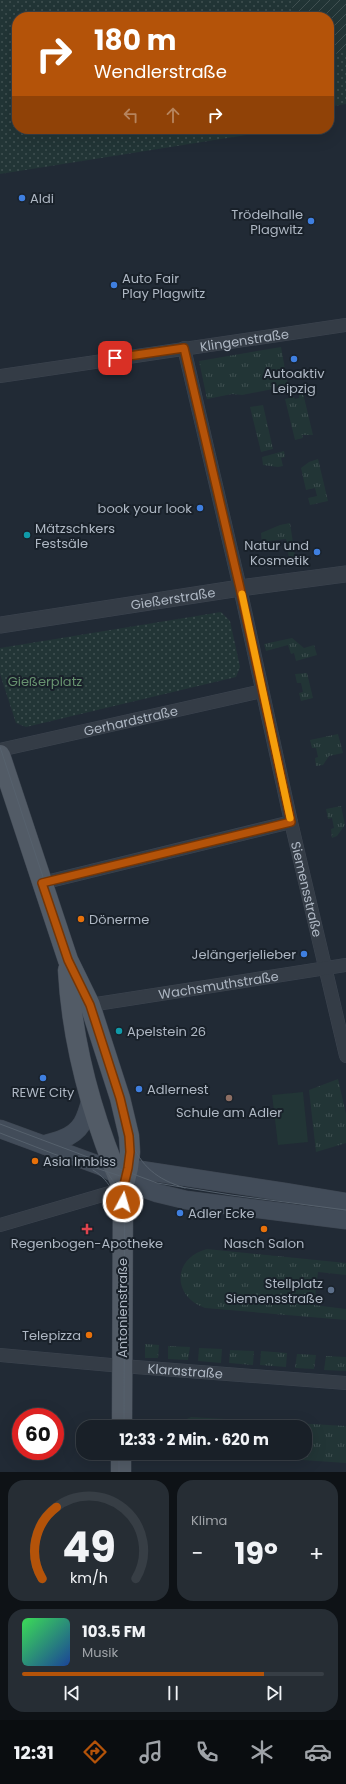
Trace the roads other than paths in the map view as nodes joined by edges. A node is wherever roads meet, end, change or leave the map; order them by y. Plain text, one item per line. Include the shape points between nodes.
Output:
1 (346, 325) edge
2 (184, 348) junction
3 (0, 376) edge
4 (346, 574) edge
5 (240, 588) junction
6 (0, 625) edge
7 (262, 691) junction
8 (0, 750) edge
9 (0, 755) edge
10 (291, 822) junction
11 (42, 883) junction
12 (68, 960) junction
13 (346, 965) edge
14 (325, 968) junction
15 (90, 1005) junction
16 (346, 1056) edge
17 (91, 1100) junction
18 (0, 1129) edge
19 (44, 1145) junction
20 (121, 1176) junction
21 (346, 1202) edge
22 (346, 1220) edge
23 (0, 1225) edge
24 (0, 1355) edge
25 (122, 1366) junction
26 (346, 1383) edge
27 (122, 1420) edge
28 (122, 1460) edge
29 (121, 1472) edge

1 - 2 street, Klingenstraße
2 - 3 street, Klingenstraße
2 - 5 street, Siemensstraße
4 - 5 street, Gießerstraße
5 - 6 street, Gießerstraße
5 - 7 street, Siemensstraße
7 - 8 street, Gerhardstraße
7 - 10 street, Siemensstraße
9 - 11 main road, Antonienstraße
10 - 11 street
10 - 14 street, Siemensstraße
11 - 12 main road, Antonienstraße
12 - 15 main road, Antonienstraße
12 - 17 main road, Antonienstraße via 74,1031
13 - 14 street, Wachsmuthstraße
14 - 15 street, Wachsmuthstraße
14 - 16 street, Siemensstraße
15 - 20 main road, Antonienstraße via 122,1105 129,1136
17 - 19 main road via 86,1119 77,1130 68,1137
17 - 20 main road, Antonienstraße via 100,1132
18 - 19 main road
19 - 20 main road
20 - 21 main road via 189,1177
20 - 22 main road via 157,1192 186,1200
20 - 23 street
20 - 25 main road, Antonienstraße
24 - 25 street, Klarastraße
25 - 26 street, Klarastraße
25 - 27 main road, Antonienstraße
28 - 29 main road

